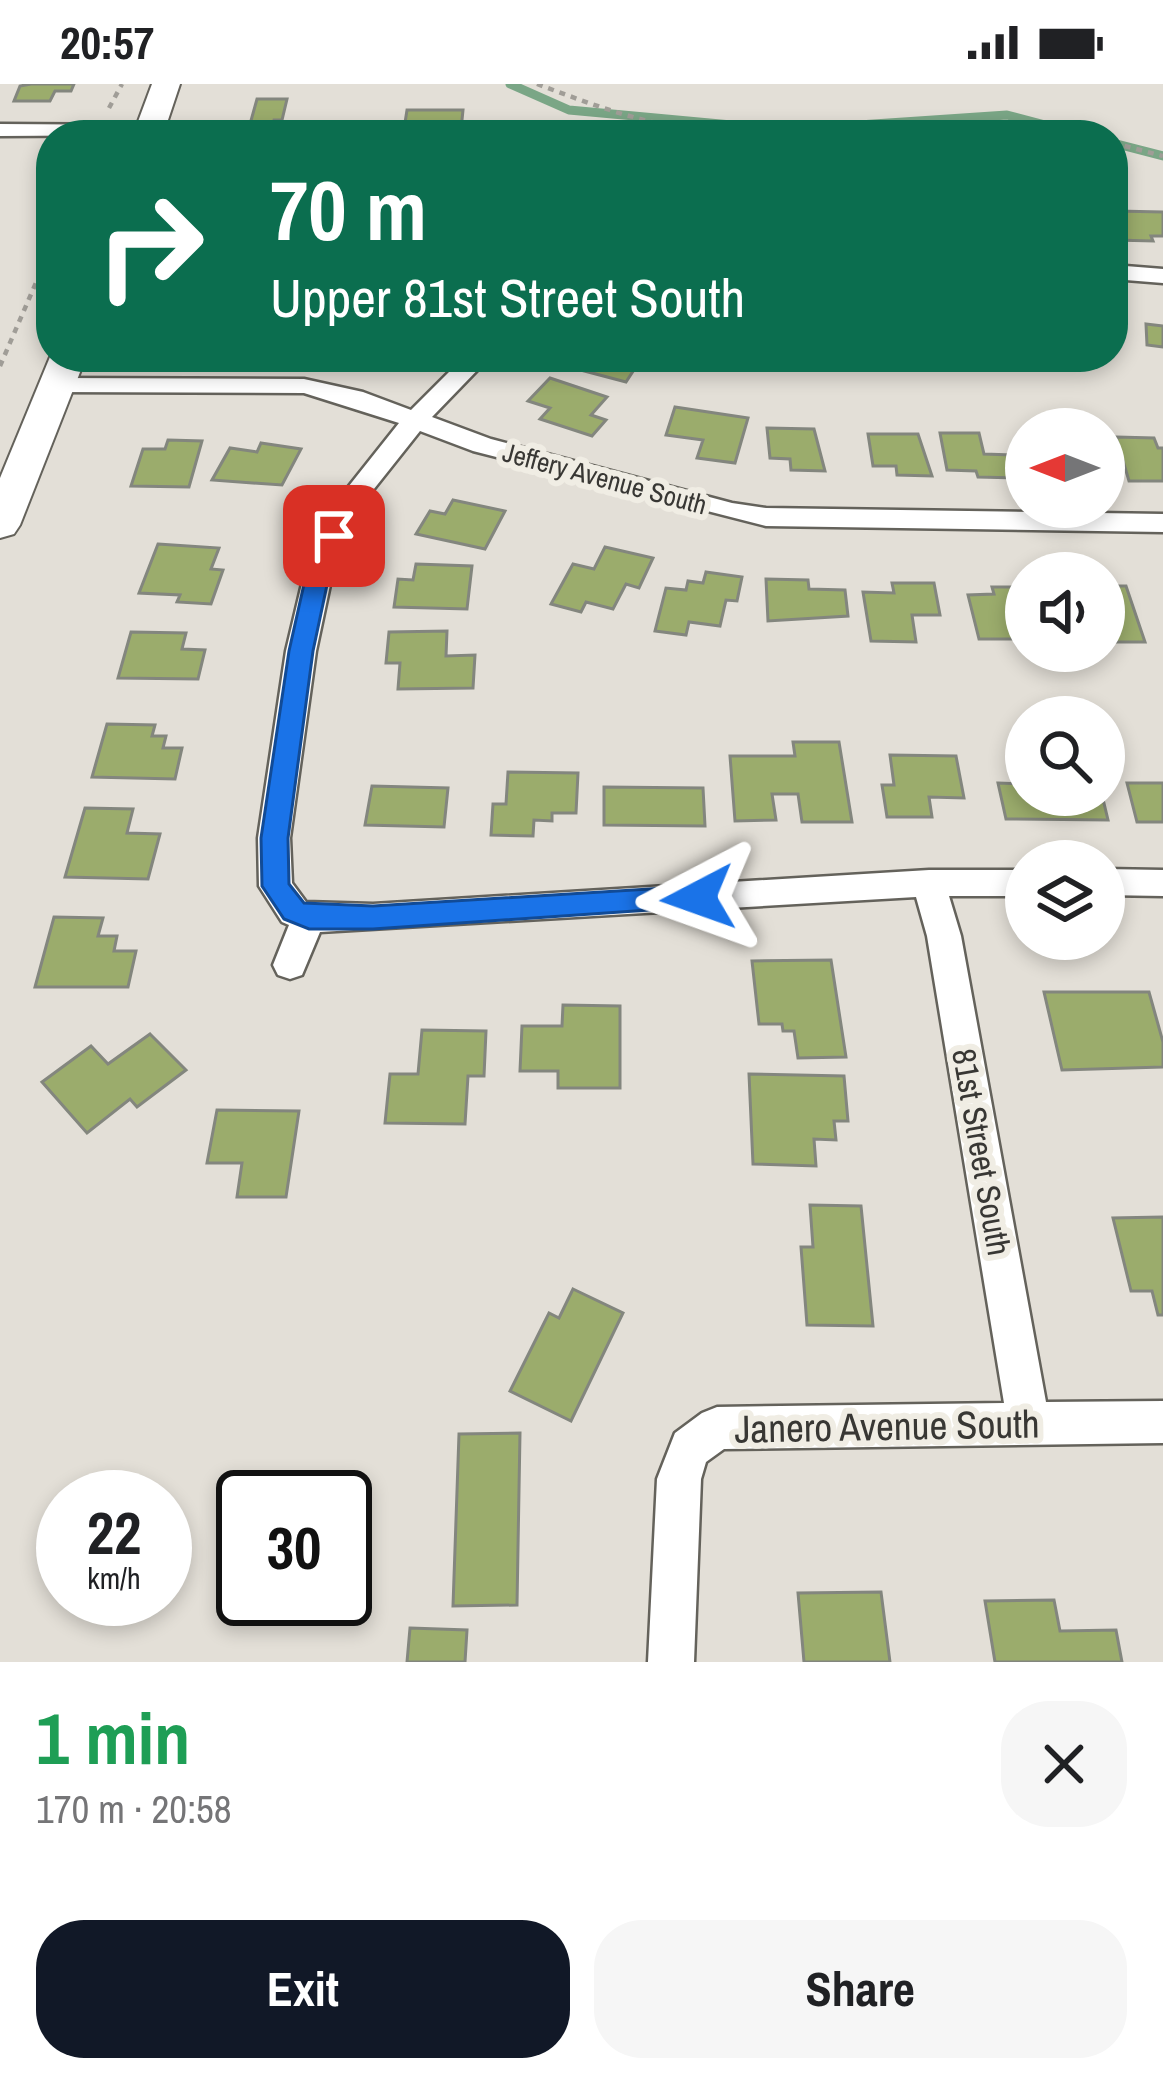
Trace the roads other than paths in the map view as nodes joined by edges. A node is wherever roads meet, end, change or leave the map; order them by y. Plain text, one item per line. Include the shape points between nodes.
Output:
1 (166, 84) edge
2 (153, 120) edge
3 (0, 130) edge
4 (36, 131) edge
5 (1128, 273) edge
6 (1163, 275) edge
7 (62, 372) edge
8 (78, 372) edge
9 (463, 372) edge
10 (415, 420) junction
11 (1163, 524) edge
12 (0, 525) edge
13 (1125, 882) edge
14 (929, 883) junction
15 (1005, 883) edge
16 (1163, 883) edge
17 (309, 918) junction
18 (290, 965) dead end
19 (1028, 1422) junction
20 (1163, 1422) edge
21 (671, 1662) edge

1 - 2 main road
3 - 4 street
5 - 6 street
7 - 12 main road
8 - 10 street, Jeffery Avenue South via 304,386
9 - 10 street
10 - 11 street, Jeffery Avenue South via 482,446 766,517
10 - 17 street via 350,501 319,571 301,651 274,838 276,886
13 - 16 street
14 - 15 street
14 - 17 street
14 - 19 street, 81st Street South
17 - 18 street
19 - 20 street, Janero Avenue South
19 - 21 street, Janero Avenue South via 717,1428 690,1448 679,1480

